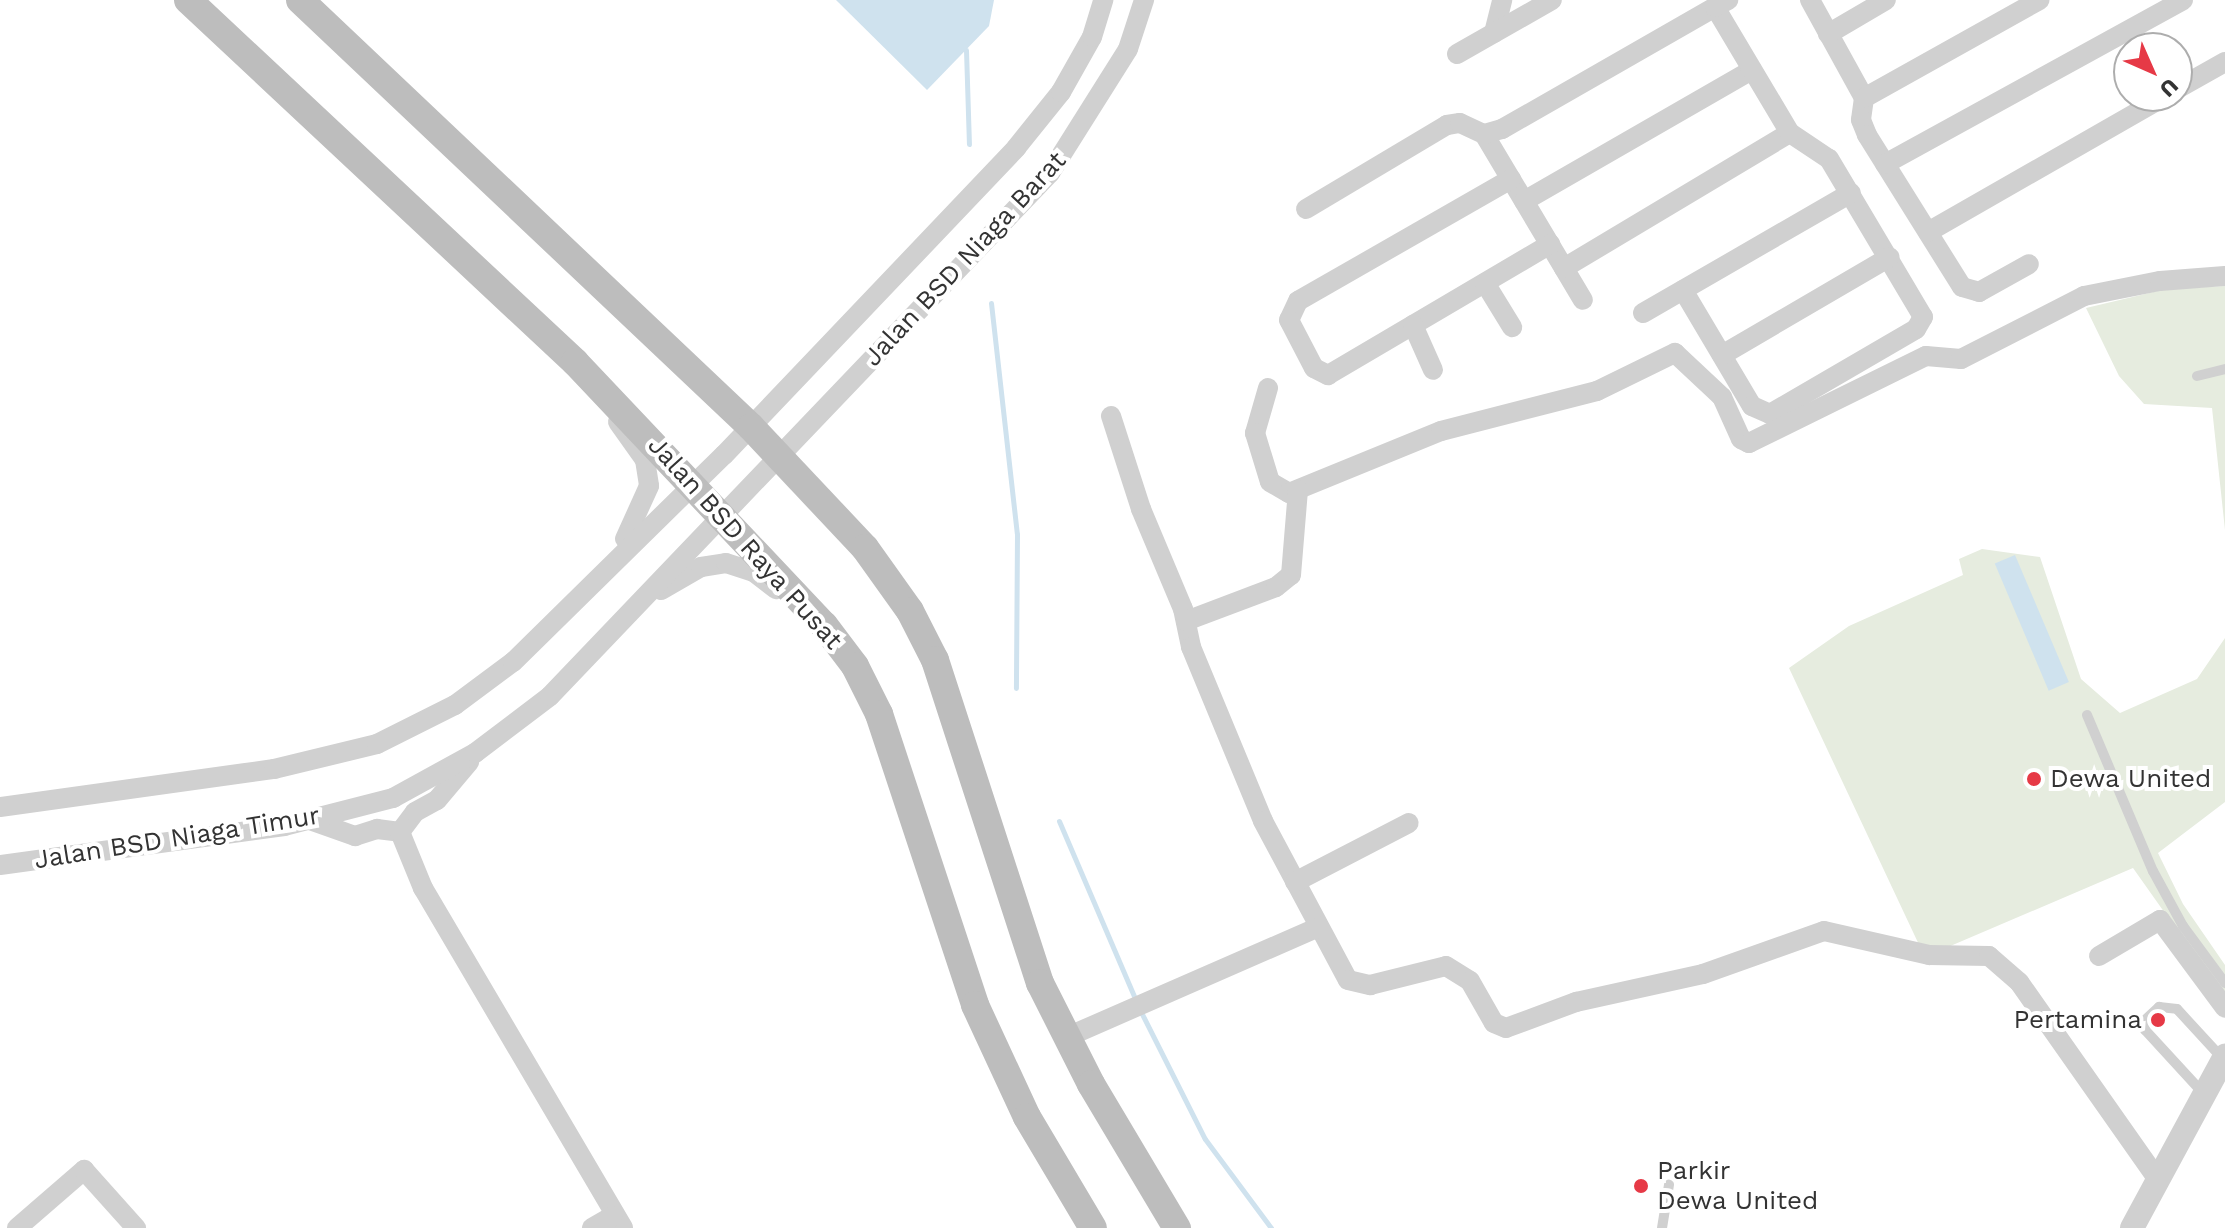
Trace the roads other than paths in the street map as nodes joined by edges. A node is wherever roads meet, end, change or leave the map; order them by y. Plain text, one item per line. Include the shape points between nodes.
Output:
1 (188, 0) edge
2 (300, 0) edge
3 (1103, 0) edge
4 (1144, 0) edge
5 (1502, 0) edge
6 (1552, 0) edge
7 (1810, 0) edge
8 (1886, 0) edge
9 (2039, 0) edge
10 (2183, 0) edge
11 (1721, 4) edge
12 (1494, 33) junction
13 (1828, 34) junction
14 (1457, 54) dead end
15 (2225, 62) edge
16 (1752, 70) junction
17 (2193, 80) edge
18 (1864, 98) junction
19 (2137, 112) edge
20 (1790, 133) junction
21 (1484, 134) junction
22 (1885, 164) junction
23 (1511, 179) junction
24 (1851, 193) junction
25 (1524, 201) junction
26 (1306, 209) dead end
27 (1928, 232) junction
28 (1550, 244) junction
29 (1890, 257) junction
30 (2029, 264) dead end
31 (1564, 268) junction
32 (2225, 276) edge
33 (1485, 283) junction
34 (1683, 290) junction
35 (1583, 300) dead end
36 (1643, 313) dead end
37 (1413, 325) junction
38 (1512, 327) dead end
39 (1722, 355) junction
40 (575, 362) junction
41 (2225, 369) edge
42 (1433, 370) dead end
43 (2197, 376) dead end
44 (1268, 388) dead end
45 (1111, 416) dead end
46 (751, 427) junction
47 (780, 457) junction
48 (695, 482) junction
49 (1298, 490) junction
50 (724, 513) junction
51 (612, 560) junction
52 (639, 603) junction
53 (1186, 621) junction
54 (824, 625) junction
55 (2087, 715) dead end
56 (475, 753) junction
57 (0, 807) edge
58 (310, 820) junction
59 (1409, 823) dead end
60 (400, 832) junction
61 (0, 865) edge
62 (1295, 882) junction
63 (1319, 927) junction
64 (2099, 956) dead end
65 (2225, 983) edge
66 (2225, 1008) edge
67 (1067, 1037) junction
68 (2224, 1057) edge
69 (2204, 1094) junction
70 (2158, 1180) junction
71 (1669, 1185) dead end
72 (618, 1222) edge
73 (17, 1228) edge
74 (136, 1228) edge
75 (592, 1228) edge
76 (1093, 1228) edge
77 (1177, 1228) edge
78 (1662, 1228) edge
79 (2132, 1228) edge

1 - 40 main road, Jalan BSD Raya Pusat
2 - 46 main road
3 - 46 street, Jalan BSD Niaga Barat via 1092,37 1061,92 1016,148
4 - 47 street, Jalan BSD Niaga Barat via 1128,49 1050,173
5 - 12 street
6 - 12 street
7 - 13 street
8 - 13 street
9 - 18 street
10 - 22 street
11 - 16 street
11 - 21 street via 1502,129
12 - 14 street
13 - 18 street
15 - 17 street
16 - 20 street
16 - 25 street
18 - 22 street via 1861,120
19 - 27 street
20 - 24 street via 1829,159
20 - 31 street
21 - 23 street
21 - 26 street via 1460,123 1447,125
22 - 27 street
23 - 25 street
23 - 37 street via 1298,301 1289,320 1320,375
24 - 29 street
24 - 34 street
25 - 28 street
27 - 30 street via 1969,293
28 - 31 street
28 - 33 street
29 - 39 street
29 - 39 street via 1922,309 1916,329 1770,414 1752,406
31 - 35 street
32 - 49 street via 2160,281 2084,296 1961,359 1926,356 1760,441 1741,439 1722,397 1675,353 1597,391 1441,431
33 - 37 street
33 - 38 street
34 - 36 street
34 - 39 street
37 - 42 street
40 - 48 main road, Jalan BSD Raya Pusat
40 - 51 street via 645,460 649,486 642,510
41 - 43 lane
44 - 49 street via 1256,420 1259,454 1274,487
45 - 53 street
46 - 47 main road
46 - 48 street, Jalan BSD Niaga Barat
47 - 50 street, Jalan BSD Niaga Barat
47 - 67 main road via 865,548 910,611 935,660 1006,890 1040,983
48 - 50 main road, Jalan BSD Raya Pusat
48 - 51 street, Jalan BSD Niaga Timur
49 - 53 street via 1291,575 1276,587
50 - 52 street, Jalan BSD Niaga Timur
50 - 54 main road, Jalan BSD Raya Pusat
51 - 57 street, Jalan BSD Niaga Timur via 513,662 455,705 377,744 274,769
52 - 54 street via 701,567 726,563 754,572
52 - 56 street, Jalan BSD Niaga Timur via 550,696
53 - 62 street via 1191,647 1263,821
54 - 76 main road, Jalan BSD Raya Pusat via 855,666 879,714 975,1005 1027,1117
55 - 65 lane via 2153,871 2183,926
56 - 58 street, Jalan BSD Niaga Timur via 393,798
56 - 60 street via 437,800 415,812
58 - 60 street via 355,836 377,829
58 - 61 street, Jalan BSD Niaga Timur
59 - 62 street
60 - 72 street via 423,888
62 - 63 street
63 - 67 street
63 - 70 street via 1354,984 1446,966 1470,981 1494,1023 1506,1028 1576,1002 1703,974 1824,931 1929,955 1989,956 2019,982
64 - 66 street via 2160,920
67 - 77 main road via 1156,1200
68 - 69 street
68 - 69 lane via 2177,1009 2159,1007 2144,1021 2145,1030
69 - 70 street
70 - 79 street
71 - 78 lane
72 - 75 street
73 - 74 street via 86,1171

